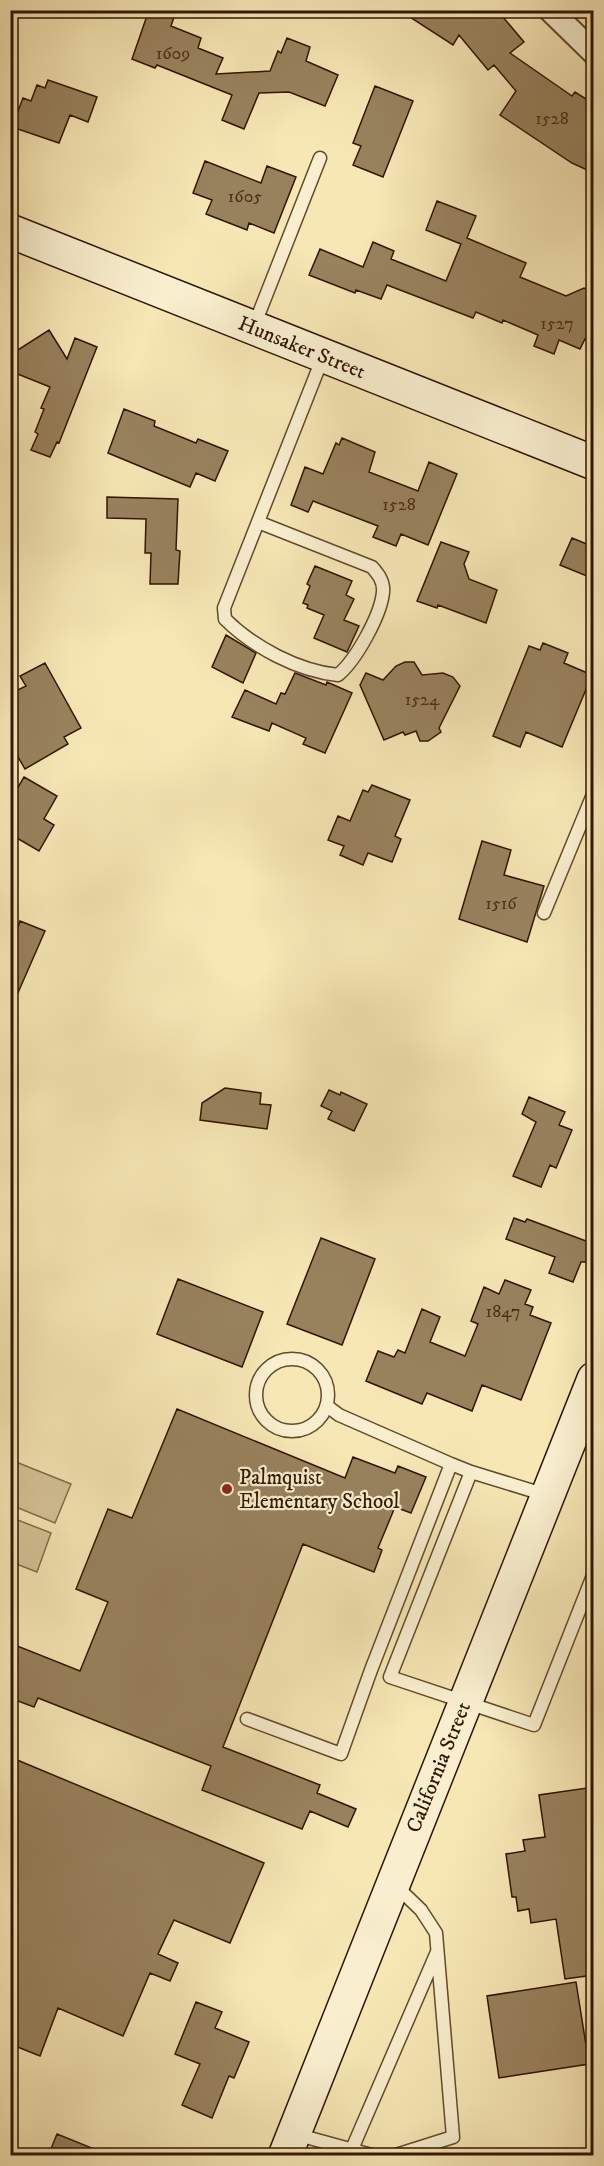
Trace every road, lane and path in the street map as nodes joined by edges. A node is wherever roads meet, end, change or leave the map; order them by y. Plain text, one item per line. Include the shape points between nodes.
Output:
1 (550, 10) edge
2 (594, 53) edge
3 (320, 158) dead end
4 (10, 231) edge
5 (254, 328) junction
6 (324, 355) junction
7 (594, 463) edge
8 (258, 522) junction
9 (594, 792) edge
10 (544, 912) dead end
11 (594, 1379) edge
12 (327, 1406) junction
13 (451, 1464) junction
14 (471, 1472) junction
15 (546, 1495) junction
16 (594, 1573) edge
17 (370, 1670) junction
18 (390, 1677) junction
19 (465, 1701) junction
20 (247, 1719) dead end
21 (392, 1882) junction
22 (438, 1949) junction
23 (289, 2145) edge
24 (352, 2149) junction
25 (375, 2156) edge
26 (393, 2156) edge

1 - 2 street
3 - 5 lane
4 - 5 main road, Hunsaker Street
5 - 6 main road, Hunsaker Street
6 - 7 main road, Hunsaker Street
6 - 8 lane
8 - 8 lane via 224,608 225,619 239,633 273,653 307,668 338,675 349,666 380,603 384,590 381,577 372,567
9 - 10 lane
11 - 15 main road, California Street
12 - 12 lane via 324,1376 300,1359 276,1362 266,1369 255,1390 260,1414 279,1429 302,1430 321,1416
12 - 13 lane via 339,1415
13 - 14 lane
13 - 17 lane
14 - 15 lane
14 - 18 lane
15 - 19 main road, California Street
16 - 19 lane via 534,1725
17 - 18 lane
17 - 20 lane via 341,1754
18 - 19 lane
19 - 21 main road, California Street
21 - 22 lane via 421,1910 436,1933
21 - 23 main road, California Street
22 - 24 lane
22 - 26 lane via 453,2137
23 - 24 lane
24 - 25 lane

